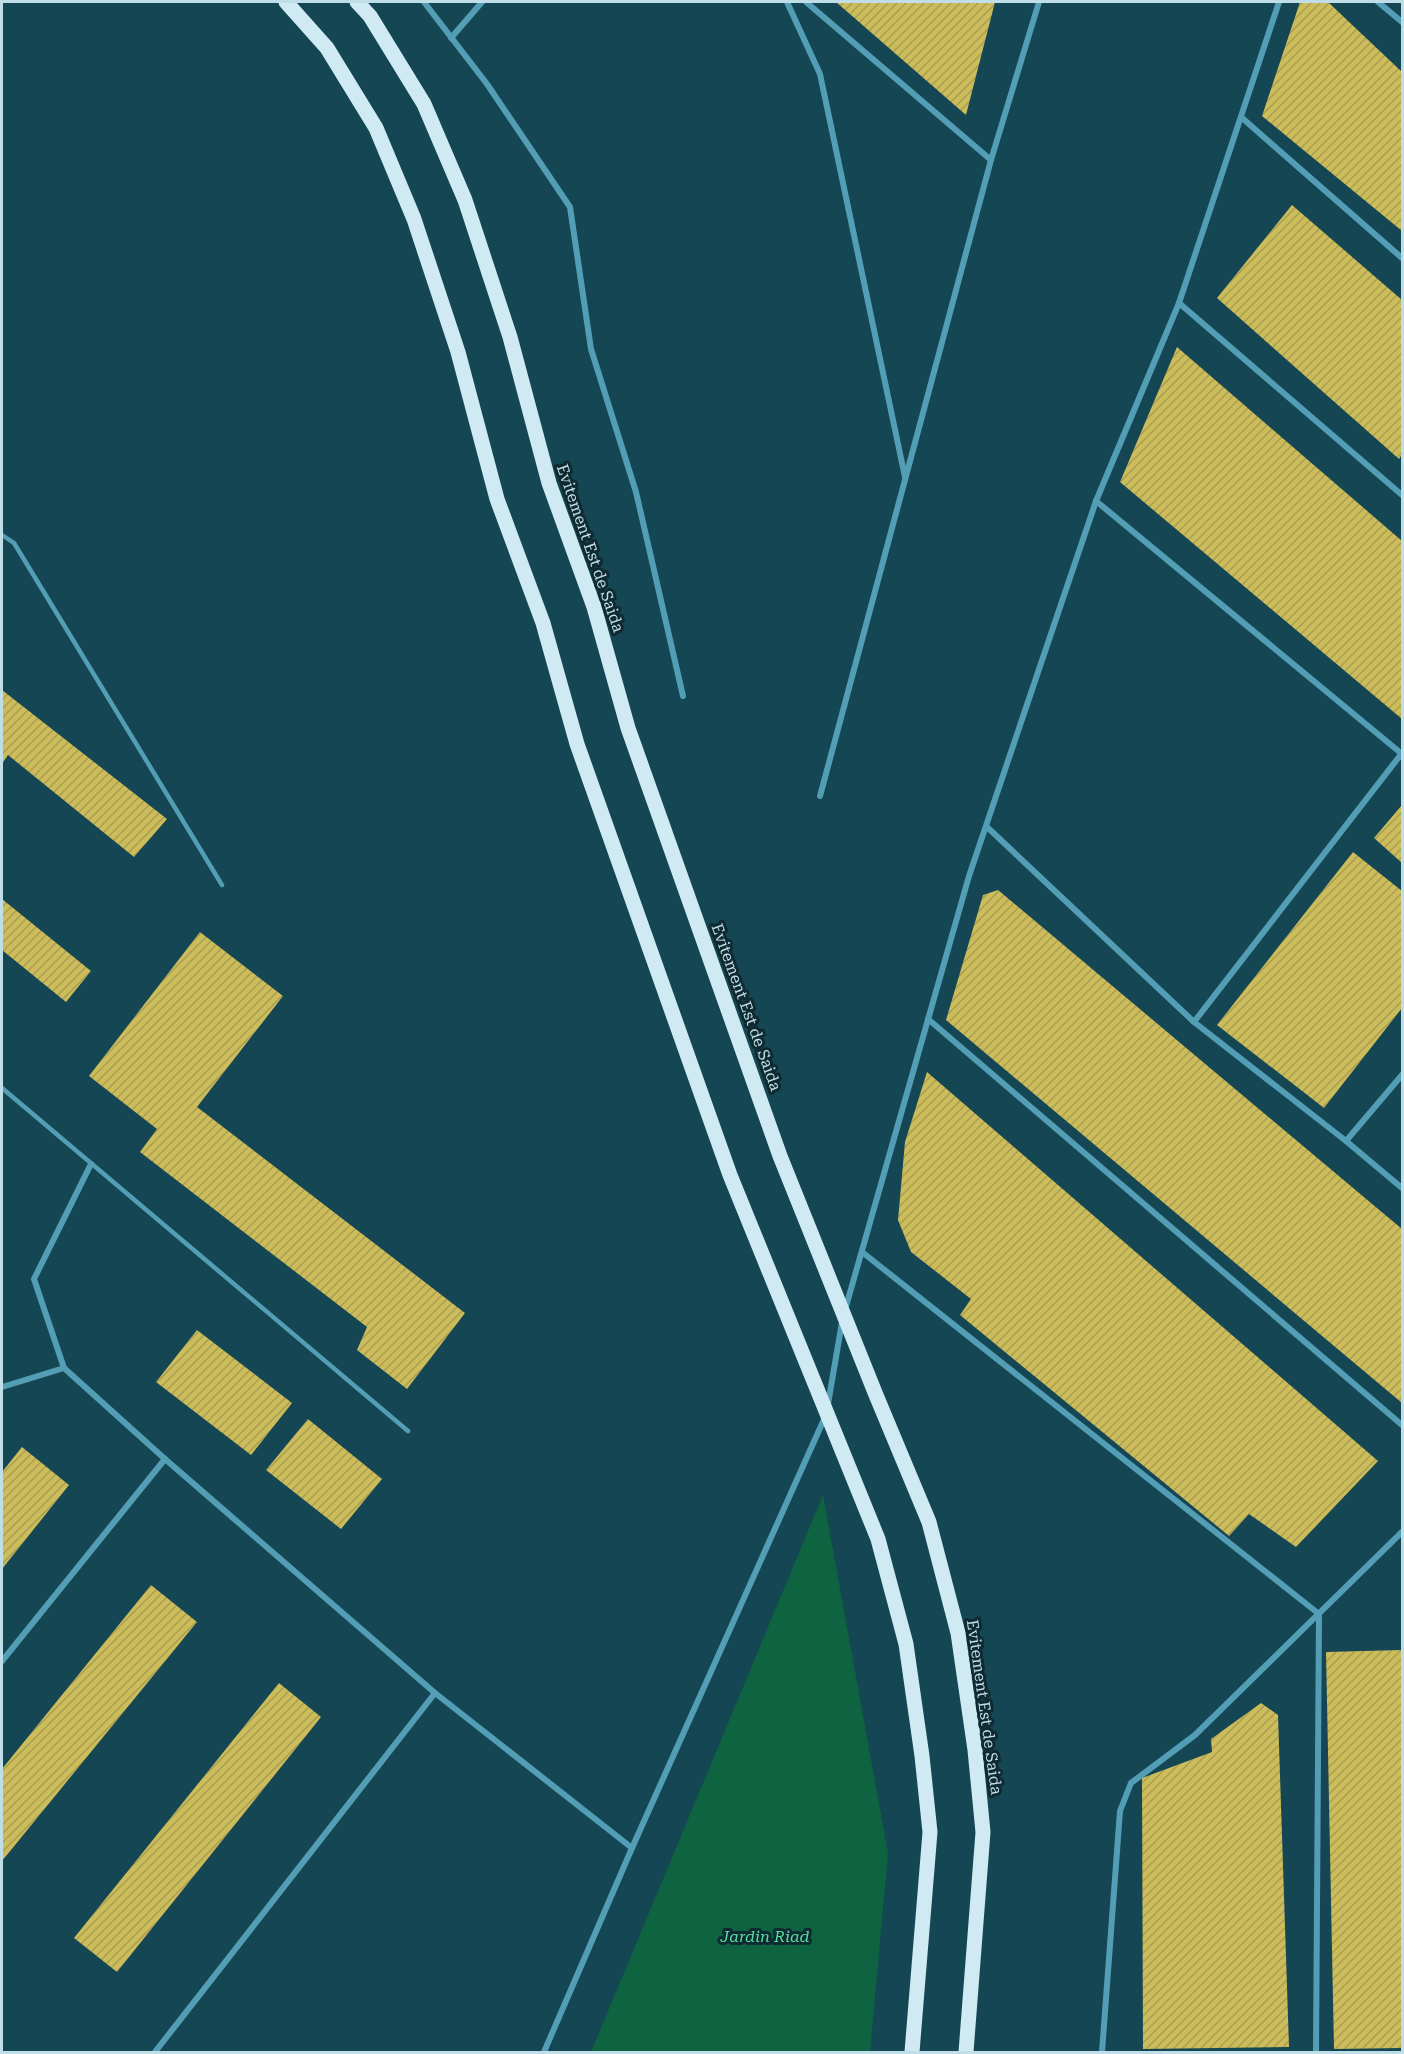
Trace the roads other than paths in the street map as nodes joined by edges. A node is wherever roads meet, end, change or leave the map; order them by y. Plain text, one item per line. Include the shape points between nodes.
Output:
1 (286, 2) edge
2 (357, 2) edge
3 (424, 2) edge
4 (482, 2) edge
5 (787, 2) edge
6 (806, 2) edge
7 (1039, 2) edge
8 (1279, 2) edge
9 (1378, 2) edge
10 (1402, 22) edge
11 (451, 38) junction
12 (1241, 117) junction
13 (990, 160) junction
14 (1402, 258) edge
15 (1179, 303) junction
16 (905, 478) junction
17 (1402, 495) edge
18 (1095, 501) junction
19 (2, 535) edge
20 (683, 696) dead end
21 (1402, 754) edge
22 (820, 796) dead end
23 (987, 827) junction
24 (222, 885) dead end
25 (928, 1019) junction
26 (1194, 1022) junction
27 (1402, 1075) edge
28 (2, 1088) edge
29 (1346, 1141) junction
30 (91, 1164) junction
31 (1402, 1188) edge
32 (862, 1252) junction
33 (843, 1315) junction
34 (64, 1368) junction
35 (2, 1387) edge
36 (826, 1415) junction
37 (1402, 1425) edge
38 (408, 1431) dead end
39 (165, 1459) junction
40 (1402, 1532) edge
41 (1319, 1614) junction
42 (2, 1661) edge
43 (435, 1693) junction
44 (632, 1848) junction
45 (155, 2052) edge
46 (544, 2052) edge
47 (912, 2052) edge
48 (966, 2052) edge
49 (1102, 2052) edge
50 (1316, 2052) edge

1 - 36 main road via 327,48 376,128 414,219 458,352 497,499 543,623 577,744 730,1175
2 - 33 main road, Evitement Est de Saida via 370,16 424,104 465,200 510,337 549,483 594,607 628,728 780,1156
3 - 11 street
4 - 11 street
5 - 16 street via 820,74
6 - 13 street
7 - 13 street
8 - 12 street
9 - 10 street
11 - 20 street via 570,207 591,349 636,492
12 - 14 street
12 - 15 street
13 - 16 street
15 - 17 street
15 - 18 street
16 - 22 street
18 - 21 street
18 - 23 street
19 - 24 lane via 14,543
21 - 26 street
23 - 25 street
23 - 26 street
25 - 32 street
25 - 37 street
26 - 29 street
27 - 29 street
28 - 30 lane
29 - 31 street
30 - 34 street via 34,1279
30 - 38 lane
32 - 33 street
32 - 41 street
33 - 36 street
33 - 48 main road, Evitement Est de Saida via 929,1522 958,1633 983,1832
34 - 35 street
34 - 39 street
36 - 44 street
36 - 47 main road via 878,1539 906,1644 920,1745 930,1832
39 - 42 street
39 - 43 street
40 - 41 street
41 - 49 street via 1195,1735 1131,1783 1120,1811
41 - 50 street
43 - 44 street
43 - 45 street
44 - 46 street

